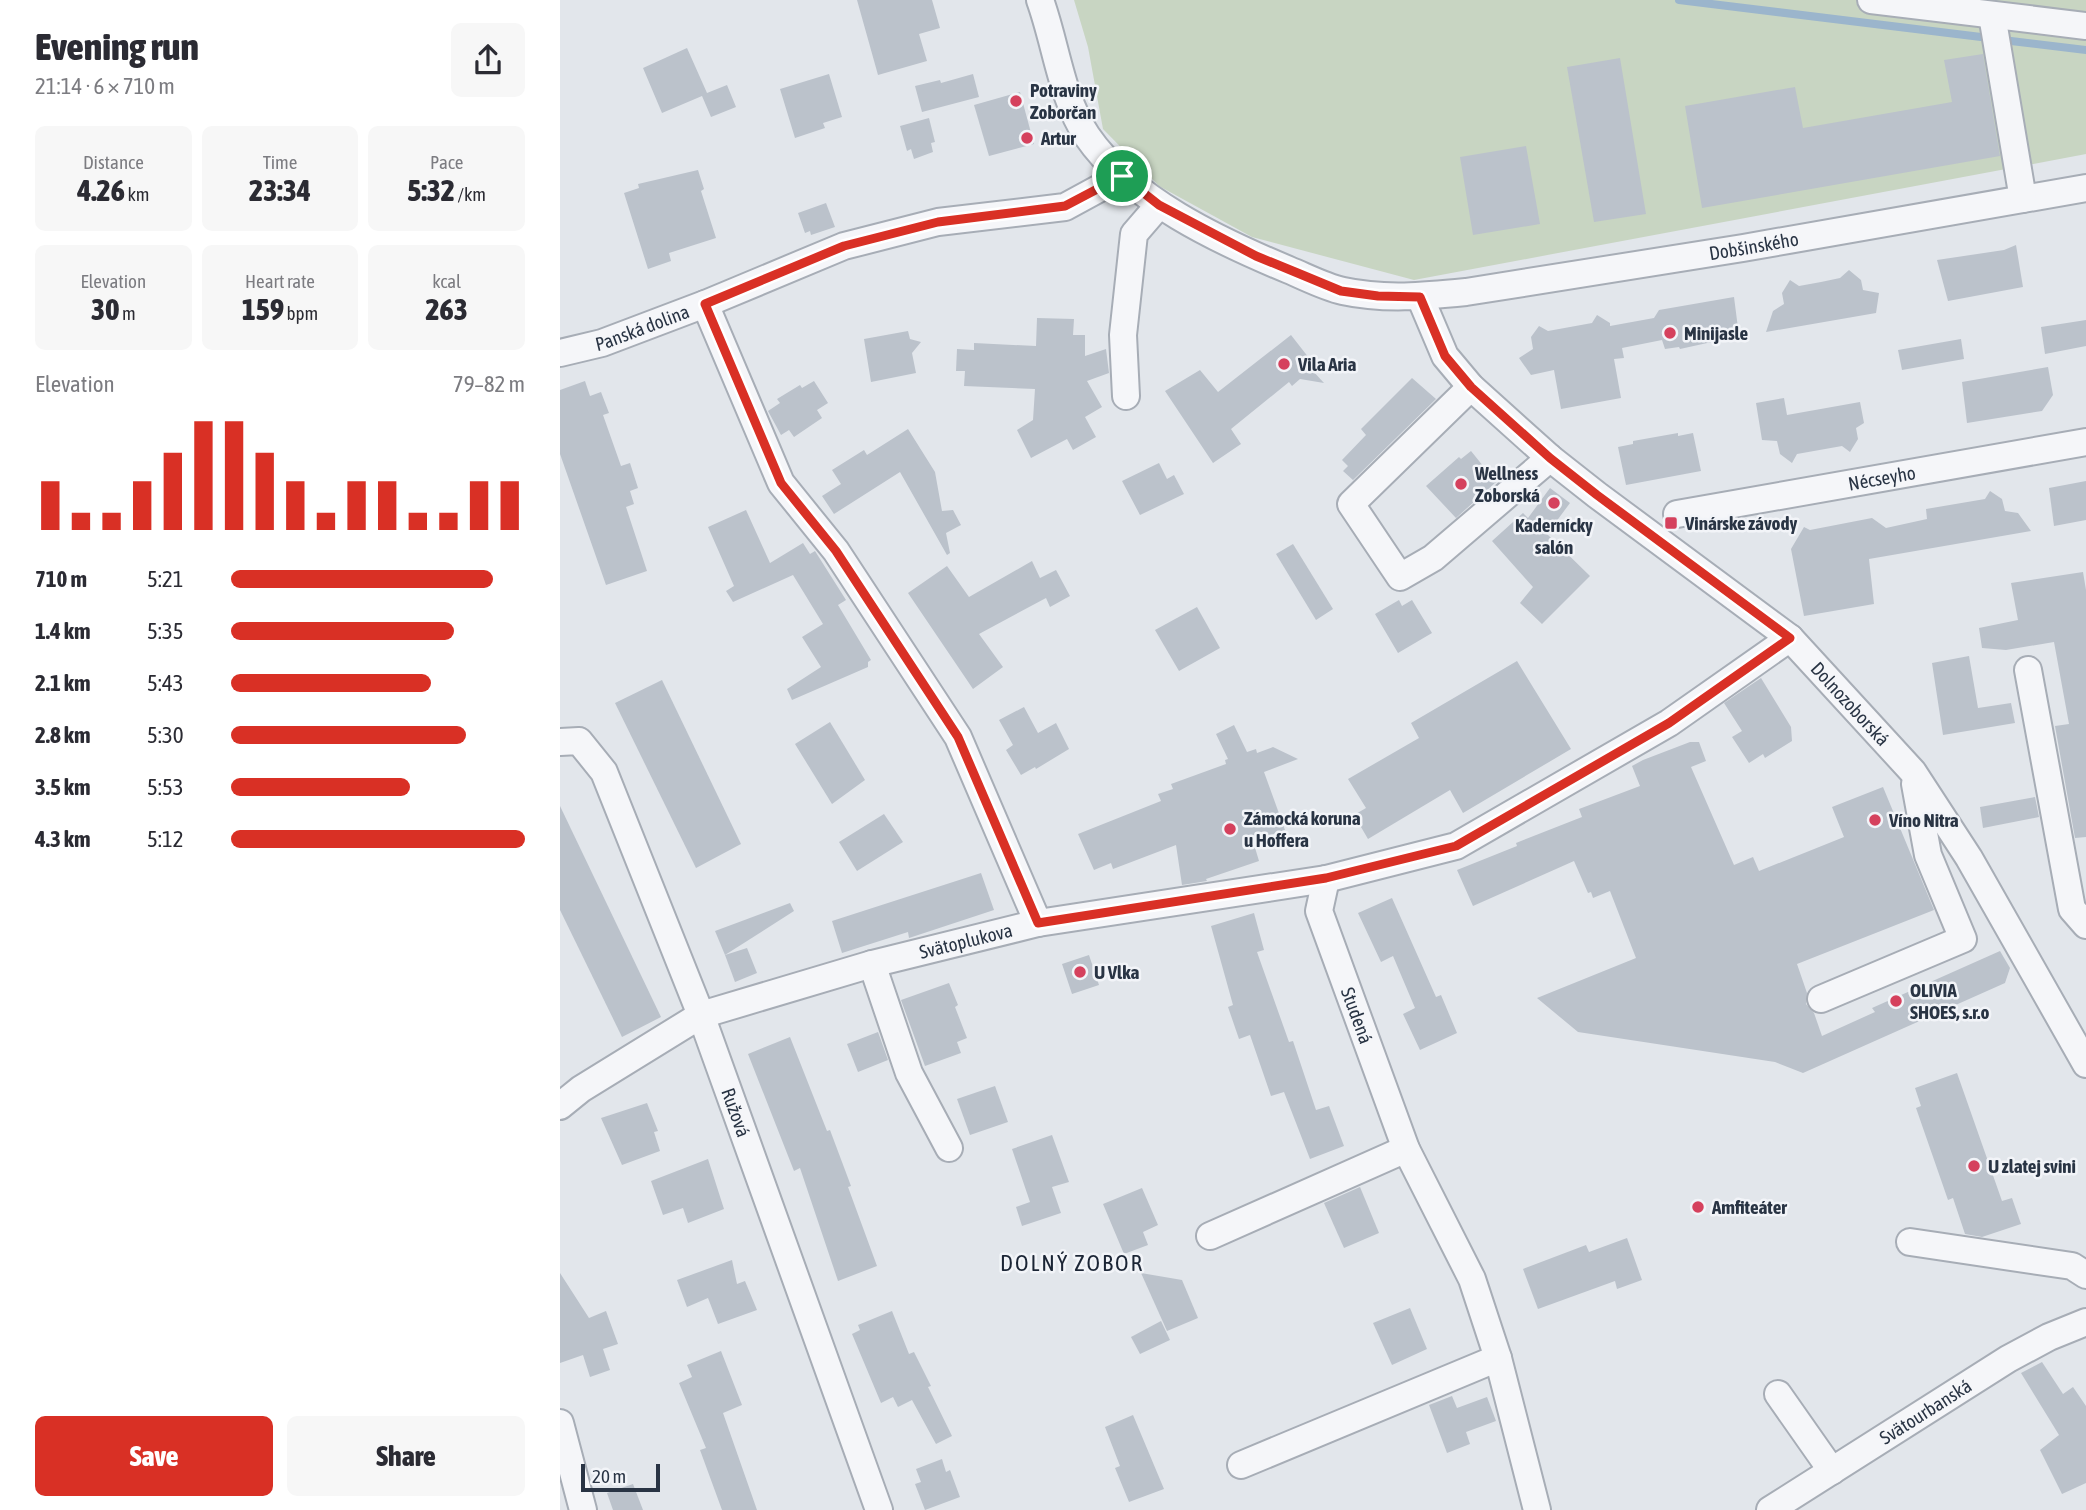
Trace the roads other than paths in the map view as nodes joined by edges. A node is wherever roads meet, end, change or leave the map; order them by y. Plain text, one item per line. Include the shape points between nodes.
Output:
1 (1041, 0) edge
2 (1871, 0) edge
3 (1992, 15) junction
4 (2086, 26) edge
5 (1122, 176) junction
6 (2086, 188) edge
7 (2023, 199) junction
8 (1159, 205) junction
9 (1420, 297) junction
10 (705, 304) junction
11 (560, 353) edge
12 (1471, 387) junction
13 (1126, 396) dead end
14 (2086, 442) edge
15 (1550, 458) junction
16 (1677, 514) dead end
17 (1790, 638) junction
18 (2028, 670) dead end
19 (560, 742) edge
20 (1913, 772) junction
21 (1326, 878) junction
22 (1038, 923) junction
23 (2086, 925) edge
24 (872, 964) junction
25 (1821, 999) dead end
26 (701, 1015) junction
27 (2086, 1064) edge
28 (560, 1106) edge
29 (949, 1147) dead end
30 (1406, 1149) junction
31 (1210, 1236) dead end
32 (1910, 1242) dead end
33 (2086, 1275) edge
34 (2086, 1322) edge
35 (1498, 1358) junction
36 (1778, 1394) dead end
37 (560, 1423) edge
38 (1241, 1465) dead end
39 (1832, 1471) junction
40 (583, 1510) edge
41 (880, 1510) edge
42 (1537, 1510) edge
43 (1770, 1510) edge

1 - 5 street, Dobšinského via 1074,114
2 - 3 street
3 - 4 street
3 - 7 street
5 - 8 street, Dobšinského
5 - 10 street, Panská dolina via 1065,206 938,222 844,246
6 - 7 street, Dobšinského
7 - 9 street, Dobšinského
8 - 9 street, Dobšinského via 1256,256 1341,291
8 - 13 street via 1134,234 1123,335
9 - 12 street, Dolnozoborská via 1445,356
10 - 11 street, Panská dolina via 602,343
10 - 22 street via 781,483 836,551 958,737
12 - 15 street, Dolnozoborská
12 - 15 street via 1351,504 1400,577 1433,558
14 - 16 street, Nécseyho
15 - 17 street, Dolnozoborská
17 - 20 street, Dolnozoborská
17 - 21 street, Svätoplukova via 1669,723 1456,846
18 - 23 street via 2072,909
19 - 26 street, Ružová via 579,741 604,772
20 - 25 street via 1928,855 1963,939
20 - 27 street, Dolnozoborská via 1969,858
21 - 22 street, Svätoplukova
21 - 30 street, Studená via 1319,911
22 - 24 street, Svätoplukova
24 - 26 street, Svätoplukova
24 - 29 street via 909,1073
26 - 28 street, Svätoplukova
26 - 41 street, Ružová
30 - 31 street
30 - 35 street, Studená via 1472,1279
32 - 33 street via 2072,1266
34 - 39 street, Svätourbanská via 2008,1359
35 - 38 street
35 - 42 street, Studená
36 - 39 street
37 - 40 street
39 - 43 street, Svätourbanská

